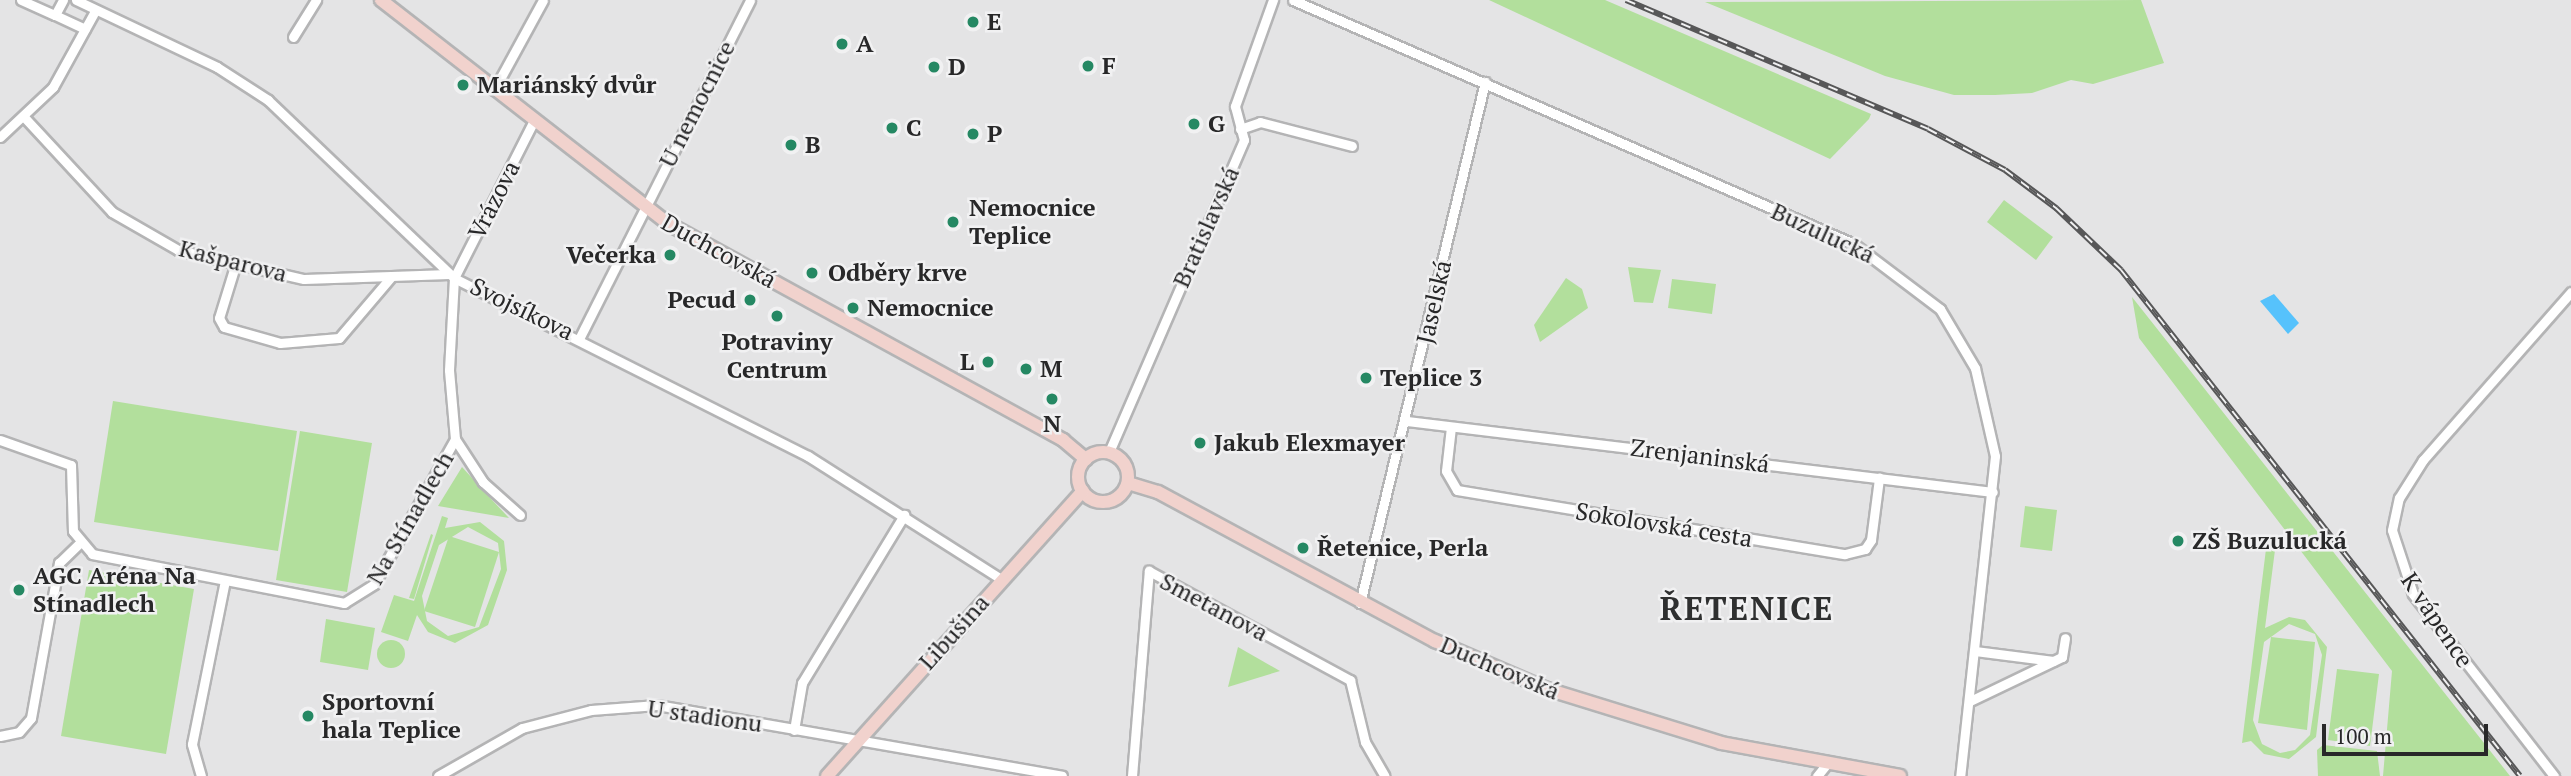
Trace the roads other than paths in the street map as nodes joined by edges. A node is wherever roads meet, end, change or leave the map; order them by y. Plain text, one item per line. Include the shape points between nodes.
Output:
1 (21, 0) edge
2 (63, 0) edge
3 (76, 0) edge
4 (316, 0) edge
5 (381, 0) edge
6 (542, 0) edge
7 (750, 0) edge
8 (1273, 0) edge
9 (1293, 0) edge
10 (94, 10) junction
11 (55, 15) junction
12 (85, 29) junction
13 (293, 37) dead end
14 (1485, 82) junction
15 (494, 90) junction
16 (25, 118) junction
17 (533, 121) junction
18 (1240, 129) junction
19 (0, 137) edge
20 (1352, 146) dead end
21 (645, 208) junction
22 (235, 267) junction
23 (451, 276) junction
24 (391, 277) junction
25 (2571, 292) edge
26 (580, 337) junction
27 (1407, 421) junction
28 (1451, 427) junction
29 (455, 439) junction
30 (0, 440) edge
31 (1109, 452) junction
32 (1086, 459) junction
33 (1879, 478) junction
34 (1128, 483) junction
35 (1083, 491) junction
36 (1993, 492) junction
37 (520, 515) dead end
38 (904, 515) junction
39 (79, 544) junction
40 (1001, 579) junction
41 (225, 582) junction
42 (1360, 603) junction
43 (2065, 638) dead end
44 (1975, 651) junction
45 (2053, 661) junction
46 (1970, 701) junction
47 (794, 730) junction
48 (0, 736) edge
49 (860, 738) junction
50 (1821, 771) edge
51 (201, 776) edge
52 (438, 776) edge
53 (827, 776) edge
54 (1062, 776) edge
55 (1132, 776) edge
56 (1385, 776) edge
57 (1900, 776) edge
58 (1960, 776) edge
59 (2554, 776) edge

1 - 11 street
2 - 11 street
3 - 10 street, Svojsíkova
4 - 13 street
5 - 15 main road, Duchcovská
6 - 15 street
7 - 21 street, U nemocnice
8 - 18 street, Bratislavská via 1235,106
9 - 14 street, Buzulucká
10 - 12 street
10 - 23 street, Svojsíkova via 218,67 268,100
11 - 12 street
12 - 16 street via 62,73
14 - 27 street, Jaselská
14 - 36 street, Buzulucká via 1881,259 1940,309 1975,368 1992,422
15 - 17 main road, Duchcovská
16 - 19 street
16 - 22 street, Kašparova via 113,212 178,250
17 - 21 main road, Duchcovská
17 - 23 street, Vrázova
18 - 20 street via 1260,122
18 - 31 street, Bratislavská via 1244,139
21 - 26 street, U nemocnice
21 - 32 main road, Duchcovská via 1063,440
22 - 24 street, Kašparova via 304,279
22 - 24 street via 219,318 224,327 280,343 339,338
23 - 24 street, Kašparova
23 - 26 street, Svojsíkova
23 - 29 street, Na Stínadlech via 449,370
25 - 59 street, K vápence via 2423,460 2399,498 2392,530 2413,594
26 - 38 street, Svojsíkova via 808,456
27 - 28 street, Zrenjaninská
27 - 42 street, Jaselská
28 - 33 street, Zrenjaninská
28 - 33 street, Sokolovská cesta via 1446,471 1457,490 1845,554 1865,548 1871,540
29 - 37 street, Na Stínadlech via 483,482
29 - 41 street, Na Stínadlech via 374,584 356,600 331,603
30 - 39 street via 71,465 73,531
31 - 32 main road
31 - 34 main road via 1127,468
32 - 35 main road via 1079,473
33 - 36 street, Zrenjaninská
34 - 35 main road via 1110,501
34 - 42 main road, Duchcovská via 1158,492
35 - 40 main road, Libušina
36 - 44 street, Buzulucká
38 - 40 street, Svojsíkova
38 - 47 street via 802,683
39 - 41 street, Na Stínadlech via 111,561
39 - 48 street via 59,563 31,718 19,732
40 - 49 main road, Libušina
41 - 51 street via 192,744
42 - 50 main road, Duchcovská via 1469,657 1592,706
43 - 45 street via 2062,657
44 - 45 street
44 - 46 street, Buzulucká
45 - 46 street
46 - 58 street, Buzulucká
47 - 49 street, U stadionu
47 - 52 street, U stadionu via 657,705 591,710 522,728
49 - 53 main road, Libušina
49 - 54 street, U stadionu
50 - 57 main road, Duchcovská
55 - 56 street, Smetanova via 1149,571 1350,680 1365,742

